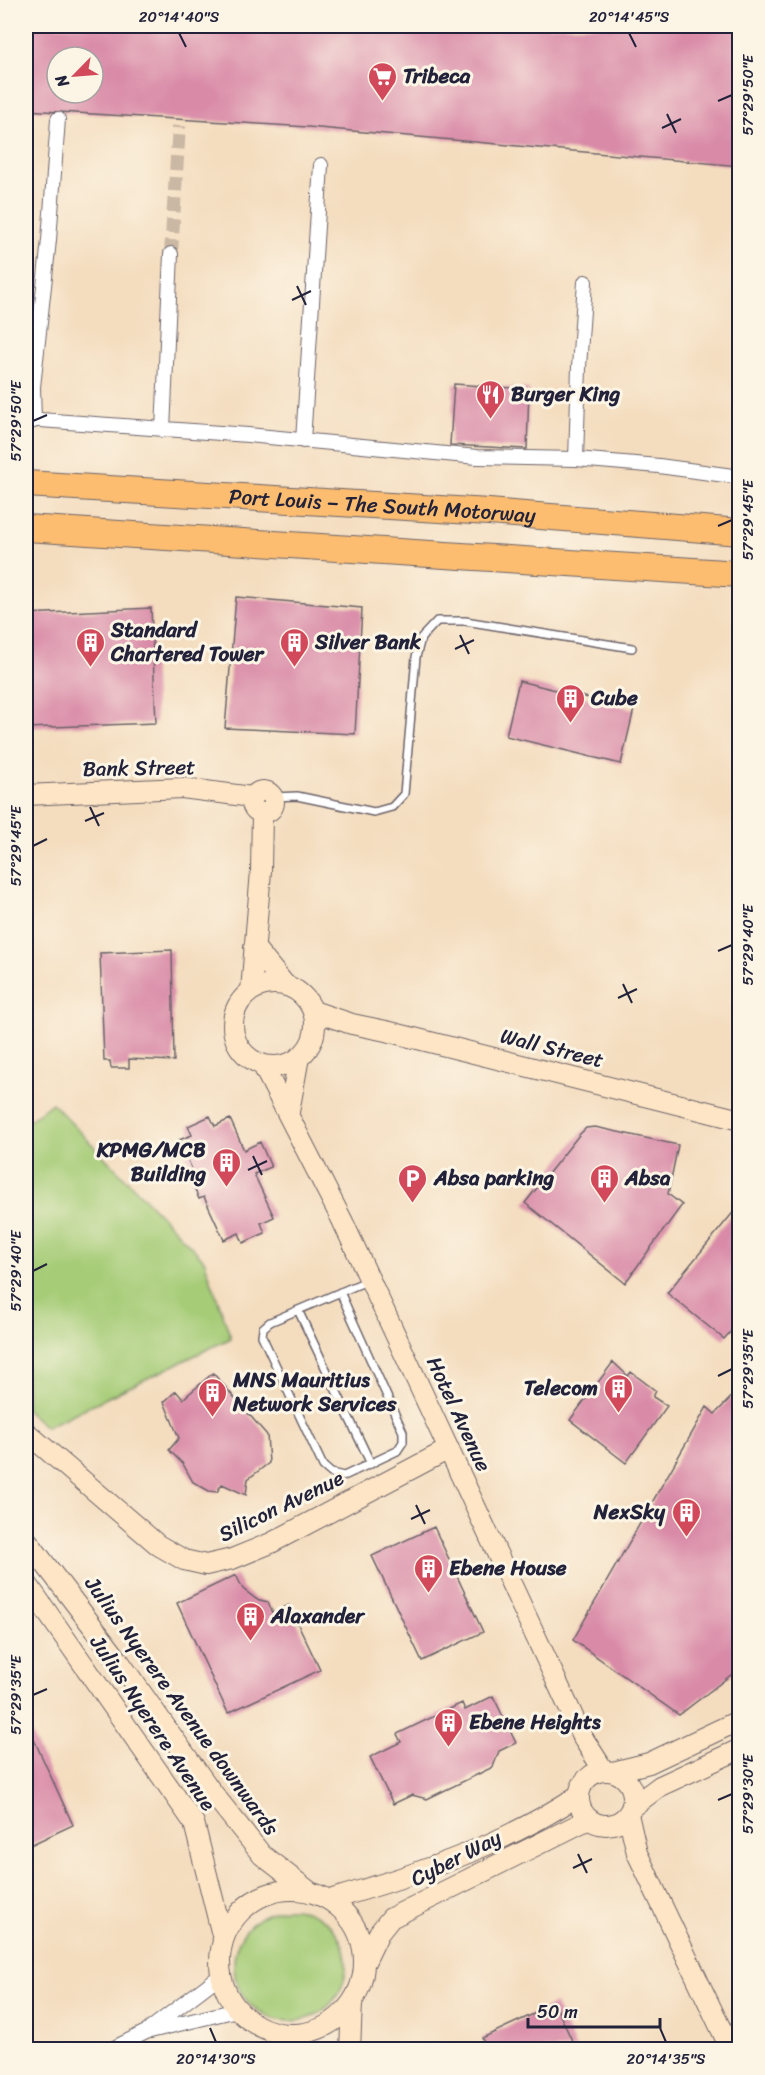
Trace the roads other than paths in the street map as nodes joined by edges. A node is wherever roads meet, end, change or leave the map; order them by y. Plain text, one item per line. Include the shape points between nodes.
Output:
1 (58, 119) dead end
2 (321, 165) dead end
3 (171, 254) tunnel mouth
4 (585, 282) dead end
5 (30, 420) edge
6 (163, 430) junction
7 (303, 441) junction
8 (576, 459) junction
9 (740, 477) edge
10 (33, 484) edge
11 (26, 528) edge
12 (740, 532) edge
13 (740, 574) edge
14 (632, 648) dead end
15 (26, 795) edge
16 (273, 797) joint
17 (257, 805) junction
18 (254, 946) junction
19 (286, 986) junction
20 (251, 991) junction
21 (313, 1011) junction
22 (352, 1024) junction
23 (314, 1036) junction
24 (299, 1057) junction
25 (262, 1064) junction
26 (288, 1112) junction
27 (740, 1120) edge
28 (369, 1279) junction
29 (340, 1292) junction
30 (298, 1310) junction
31 (26, 1432) edge
32 (449, 1449) junction
33 (370, 1464) junction
34 (26, 1539) edge
35 (26, 1582) edge
36 (740, 1720) edge
37 (740, 1749) edge
38 (596, 1779) junction
39 (629, 1810) junction
40 (597, 1822) junction
41 (637, 1852) junction
42 (310, 1892) junction
43 (329, 1900) junction
44 (223, 1939) junction
45 (364, 1962) junction
46 (220, 1975) junction
47 (352, 2003) junction
48 (237, 2010) junction
49 (146, 2032) junction
50 (272, 2032) junction
51 (110, 2049) edge
52 (290, 2049) edge
53 (350, 2049) edge
54 (731, 2049) edge

1 - 5 street
2 - 7 street
3 - 6 street
4 - 8 street
5 - 6 street
6 - 7 street
7 - 8 street via 477,457
8 - 9 street
10 - 12 highway, Port Louis – The South Motorway
11 - 13 highway
14 - 16 lane via 465,621 436,621 421,638 416,657 404,794 398,801 374,812 297,796
15 - 17 street, Bank Street via 182,788
16 - 17 street, Bank Street via 261,790
17 - 18 street via 261,871
18 - 19 street
18 - 20 street
19 - 20 street via 262,986
19 - 21 street via 298,991
20 - 25 street via 236,1012 233,1024 241,1049
21 - 22 street, Wall Street
21 - 23 street
22 - 23 street, Wall Street
22 - 27 street, Wall Street
23 - 24 street
24 - 25 street via 288,1063
24 - 26 street
25 - 26 street, Hotel Avenue
26 - 28 street, Hotel Avenue
28 - 29 lane
28 - 32 street, Hotel Avenue
29 - 30 lane
29 - 33 lane via 403,1432 403,1442 397,1451
30 - 33 lane
30 - 33 lane via 270,1322 263,1328 262,1336 323,1466 344,1476
31 - 32 street, Silicon Avenue via 158,1545 184,1560 206,1564 232,1559 271,1543
32 - 38 street, Hotel Avenue via 583,1738
34 - 42 street, Julius Nyerere Avenue downwards via 262,1855
35 - 44 street, Julius Nyerere Avenue via 194,1822
36 - 38 street, Cyber Way via 649,1763
37 - 39 street via 660,1786
38 - 39 street via 621,1776 631,1790
38 - 40 street via 583,1812
38 - 43 street, Cyber Way via 472,1853
39 - 40 street via 614,1824
39 - 41 street
40 - 41 street
40 - 45 street, Cyber Way via 392,1918
41 - 54 street
42 - 43 street
42 - 44 street via 288,1890 267,1894 248,1904
43 - 45 street via 348,1917 356,1931
44 - 46 street
45 - 47 street via 362,1984
46 - 48 street
46 - 49 street
47 - 50 street via 337,2020 317,2031 294,2035
47 - 53 street
48 - 49 street
48 - 50 street via 253,2024
49 - 51 street
50 - 52 street

